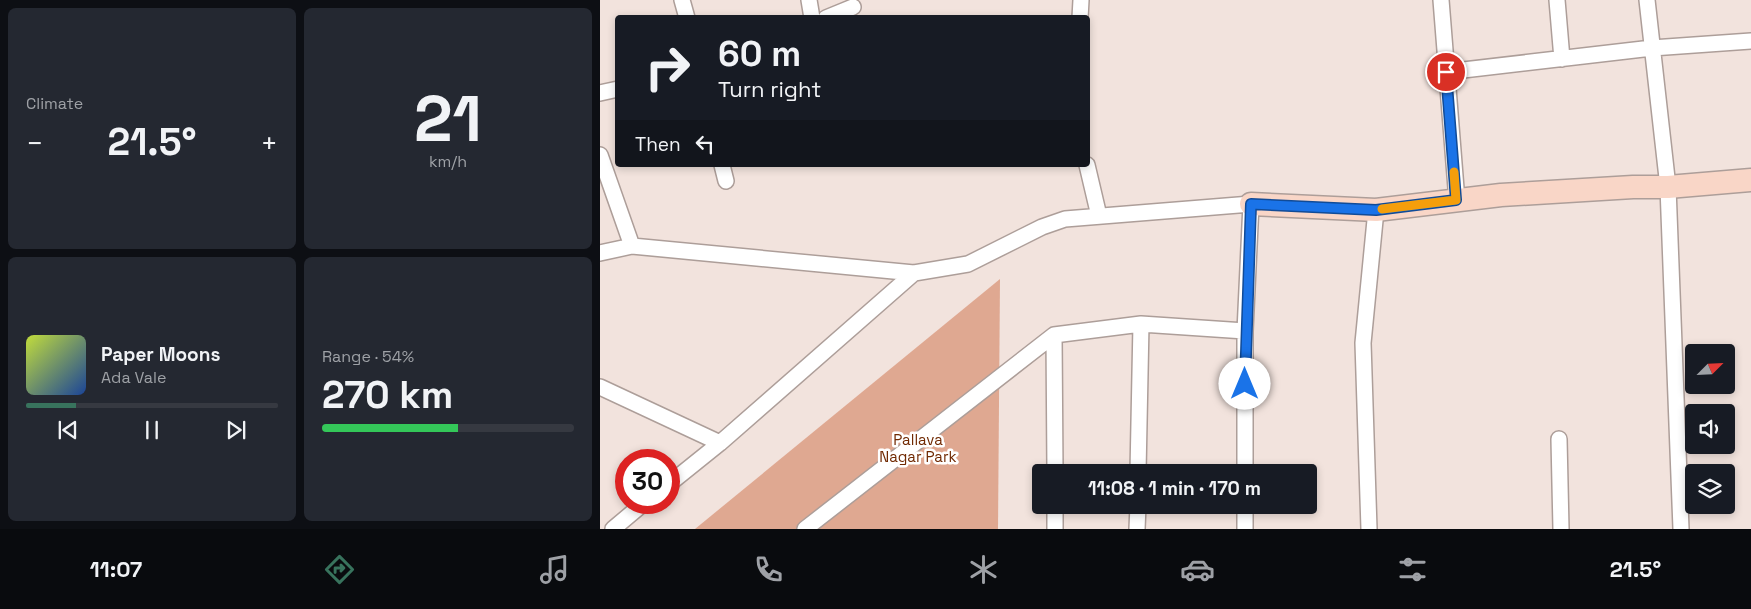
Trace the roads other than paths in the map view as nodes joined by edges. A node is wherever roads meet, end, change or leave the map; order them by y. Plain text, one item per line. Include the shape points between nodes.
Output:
1 (682, 0) edge
2 (808, 0) edge
3 (1080, 0) edge
4 (1441, 0) edge
5 (1557, 0) edge
6 (1647, 0) edge
7 (853, 7) dead end
8 (686, 15) edge
9 (811, 15) edge
10 (833, 15) edge
11 (1080, 15) edge
12 (1751, 41) edge
13 (1652, 48) junction
14 (1562, 59) junction
15 (1446, 72) junction
16 (615, 90) edge
17 (600, 94) edge
18 (600, 155) edge
19 (722, 167) edge
20 (1087, 167) edge
21 (1751, 180) edge
22 (726, 182) dead end
23 (1668, 188) junction
24 (1456, 200) junction
25 (1251, 204) junction
26 (1376, 210) junction
27 (1099, 216) junction
28 (632, 246) junction
29 (600, 253) edge
30 (914, 273) junction
31 (1141, 324) junction
32 (1245, 331) junction
33 (1054, 335) junction
34 (600, 387) edge
35 (1558, 439) dead end
36 (720, 443) junction
37 (1055, 464) edge
38 (1138, 464) edge
39 (1245, 464) edge
40 (680, 475) edge
41 (630, 514) edge
42 (1055, 514) edge
43 (1138, 514) edge
44 (1245, 514) edge
45 (612, 529) edge
46 (805, 529) edge
47 (1055, 529) edge
48 (1137, 529) edge
49 (1245, 529) edge
50 (1369, 529) edge
51 (1561, 529) edge
52 (1680, 529) edge

1 - 8 street
2 - 9 street
3 - 11 street
4 - 15 street
5 - 14 street
6 - 13 street
7 - 10 street
12 - 13 street
13 - 14 street
13 - 23 street
14 - 15 street
15 - 24 street
16 - 17 street
18 - 28 street
19 - 22 street
20 - 27 street
21 - 23 street
23 - 24 street via 1632,187
23 - 52 street
24 - 26 street
25 - 26 street
25 - 27 street
25 - 32 street
26 - 50 street via 1363,343
27 - 30 street via 1065,219 1042,227 968,264
28 - 29 street
28 - 30 street
30 - 36 street
31 - 32 street
31 - 33 street
31 - 38 street
32 - 39 street
33 - 37 street
33 - 46 street
34 - 36 street
35 - 51 street
36 - 40 street
41 - 45 street
42 - 47 street
43 - 48 street
44 - 49 street

